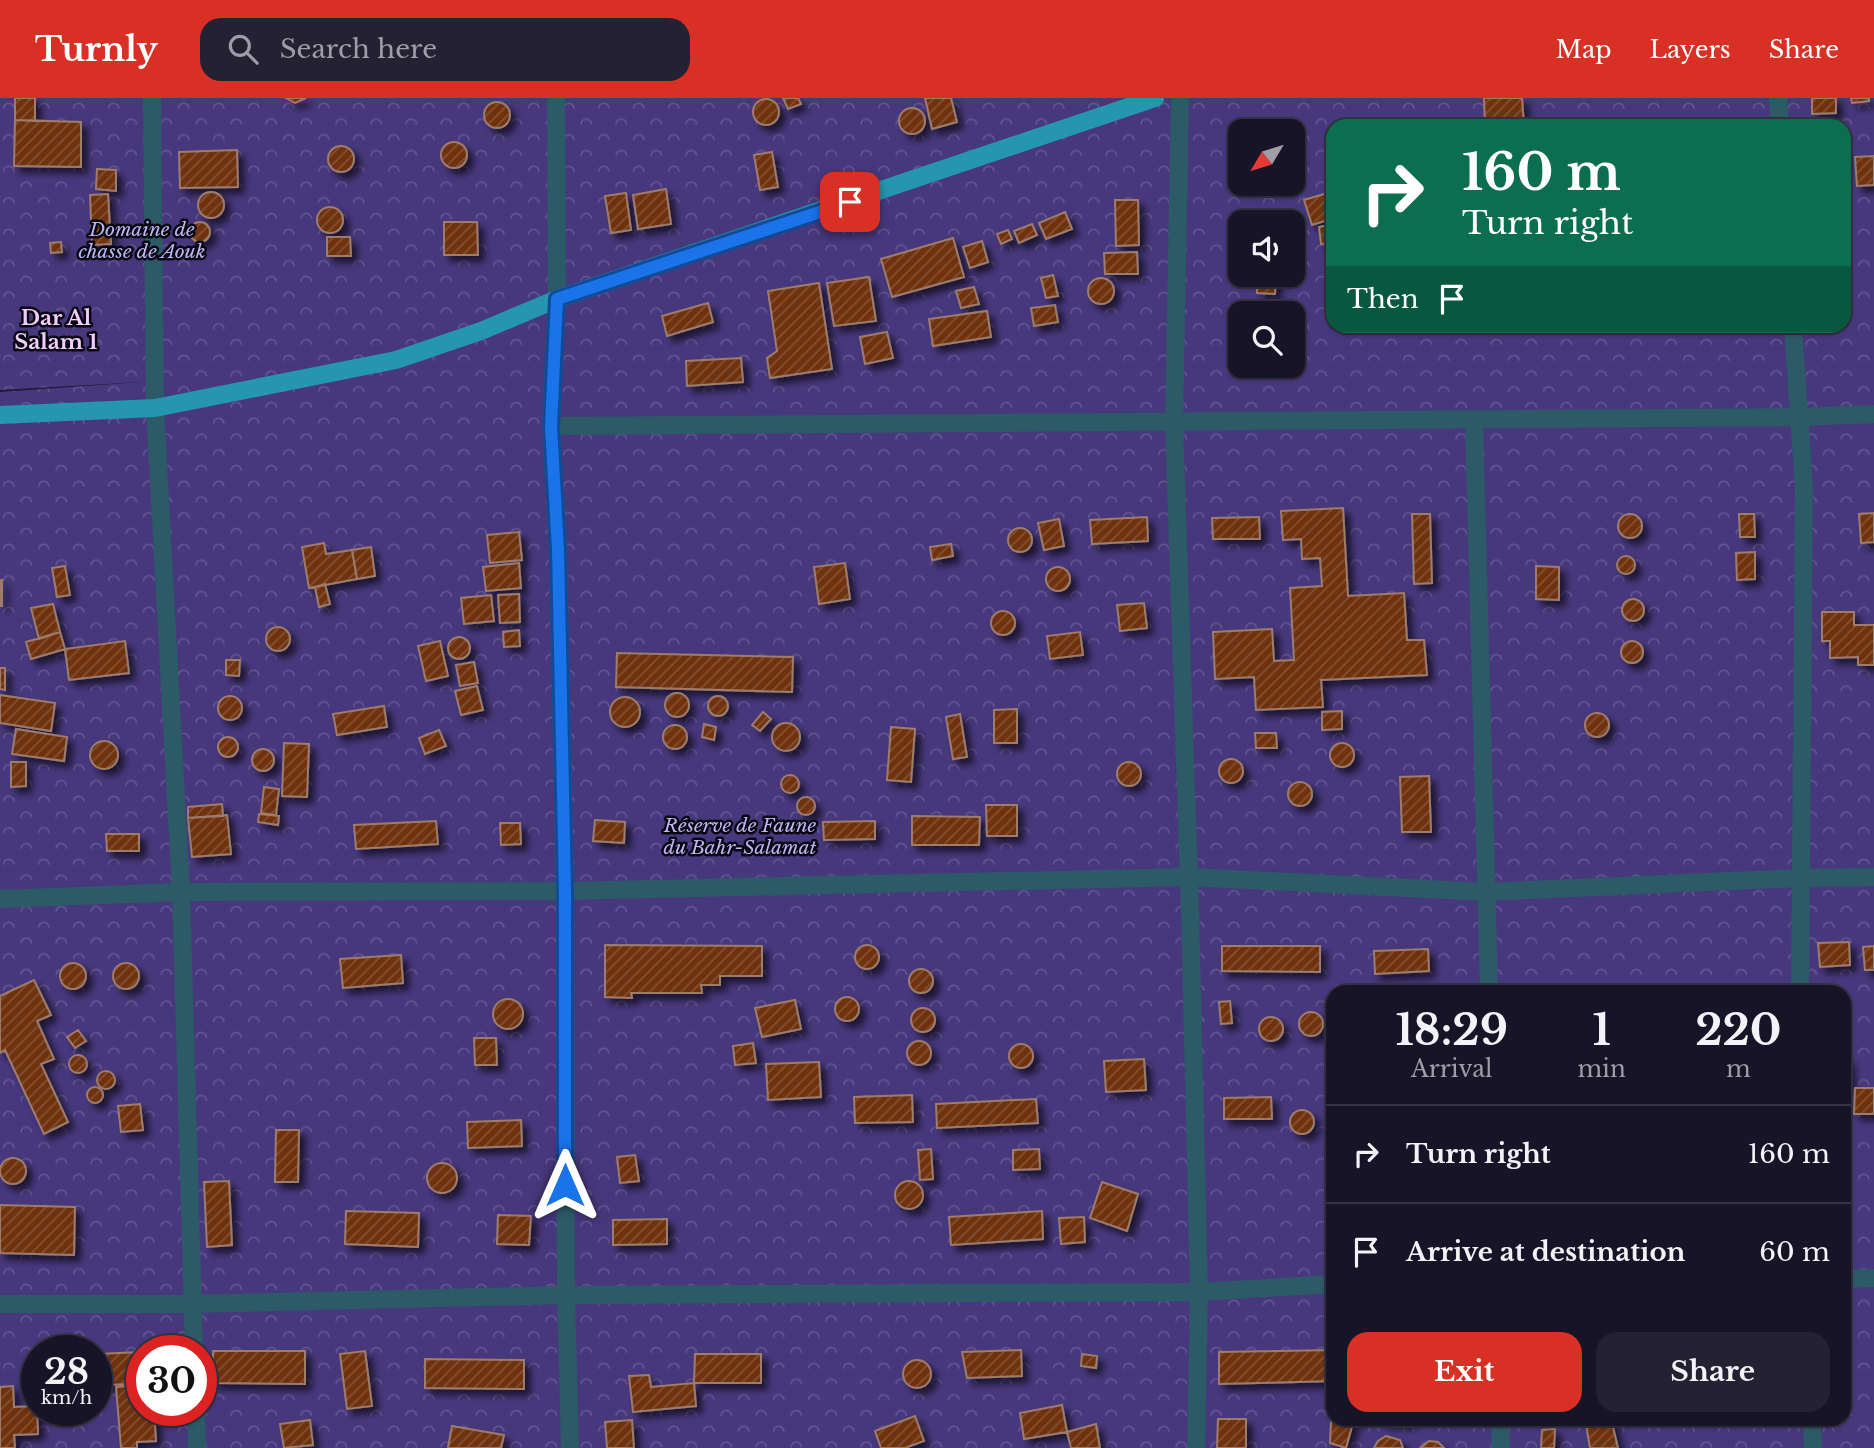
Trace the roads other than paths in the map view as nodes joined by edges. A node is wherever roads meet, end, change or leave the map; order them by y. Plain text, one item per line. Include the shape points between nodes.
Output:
1 (152, 98) edge
2 (556, 98) edge
3 (1155, 98) edge
4 (1180, 98) edge
5 (1778, 98) edge
6 (1780, 119) edge
7 (557, 299) junction
8 (1793, 333) edge
9 (155, 408) junction
10 (1874, 414) edge
11 (0, 415) edge
12 (1799, 417) junction
13 (1474, 420) junction
14 (1174, 423) junction
15 (551, 426) junction
16 (1189, 877) junction
17 (1874, 877) edge
18 (1799, 878) junction
19 (565, 891) junction
20 (181, 892) junction
21 (1486, 892) junction
22 (0, 899) edge
23 (1489, 985) edge
24 (1800, 985) edge
25 (1851, 1279) edge
26 (1874, 1279) edge
27 (1326, 1284) edge
28 (1199, 1292) junction
29 (566, 1295) junction
30 (0, 1304) edge
31 (193, 1304) junction
32 (194, 1335) edge
33 (196, 1426) edge
34 (1500, 1426) edge
35 (1812, 1426) edge
36 (197, 1448) edge
37 (570, 1448) edge
38 (1196, 1448) edge
39 (1501, 1448) edge
40 (1813, 1448) edge

1 - 9 street
2 - 7 street
3 - 7 main road
4 - 14 street
5 - 6 street
7 - 9 main road via 396,360
7 - 15 street
8 - 12 street
9 - 11 main road
9 - 20 street
10 - 12 street
12 - 13 street
12 - 18 street via 1804,488
13 - 14 street
13 - 21 street
14 - 15 street
14 - 16 street
15 - 19 street
16 - 19 street
16 - 21 street
16 - 28 street
17 - 18 street
18 - 21 street
18 - 24 street
19 - 20 street
19 - 29 street
20 - 22 street
20 - 31 street
21 - 23 street
25 - 26 street
27 - 28 street
28 - 29 street
28 - 38 street
29 - 31 street
29 - 37 street
30 - 31 street
31 - 32 street
33 - 36 street
34 - 39 street
35 - 40 street

